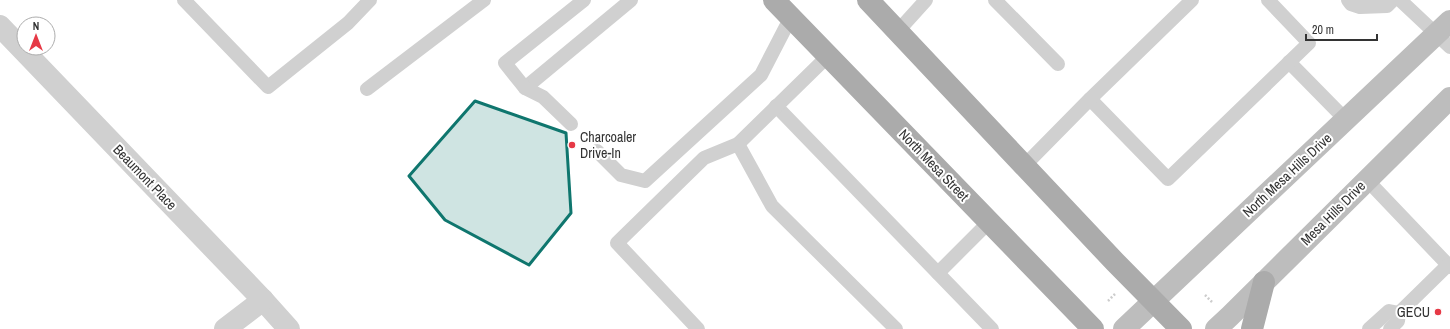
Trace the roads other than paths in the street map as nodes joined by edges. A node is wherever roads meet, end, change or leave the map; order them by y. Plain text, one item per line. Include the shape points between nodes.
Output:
1 (184, 0) edge
2 (370, 0) edge
3 (484, 0) edge
4 (584, 0) edge
5 (631, 0) edge
6 (774, 0) edge
7 (868, 0) edge
8 (926, 0) edge
9 (995, 0) edge
10 (1192, 0) edge
11 (1268, 0) edge
12 (1348, 0) edge
13 (1393, 0) edge
14 (1400, 0) edge
15 (791, 17) junction
16 (0, 26) edge
17 (898, 31) junction
18 (1446, 34) edge
19 (828, 56) junction
20 (1289, 62) junction
21 (1058, 64) dead end
22 (525, 88) junction
23 (367, 89) dead end
24 (1450, 98) edge
25 (1090, 99) junction
26 (776, 106) junction
27 (1346, 120) junction
28 (571, 124) dead end
29 (738, 144) junction
30 (597, 151) dead end
31 (1025, 165) junction
32 (1367, 180) junction
33 (989, 222) junction
34 (1449, 266) edge
35 (938, 273) junction
36 (1264, 282) junction
37 (263, 300) junction
38 (1154, 301) junction
39 (1399, 313) junction
40 (225, 329) edge
41 (289, 329) edge
42 (698, 329) edge
43 (896, 329) edge
44 (992, 329) edge
45 (1094, 329) edge
46 (1124, 329) edge
47 (1181, 329) edge
48 (1216, 329) edge
49 (1252, 329) edge
50 (1369, 329) edge
51 (1390, 329) edge

1 - 2 lane via 268,87 348,23
3 - 23 lane
4 - 22 lane via 505,63
5 - 22 lane
6 - 15 main road, North Mesa Street
7 - 17 main road
8 - 17 lane
9 - 21 lane
10 - 25 lane
11 - 20 lane via 1309,43
12 - 13 lane via 1360,7 1387,6
14 - 18 lane
15 - 19 main road, North Mesa Street
15 - 30 lane via 761,75 645,181 621,175
16 - 37 street, Beaumont Place
17 - 31 main road
18 - 27 street, North Mesa Hills Drive
19 - 26 lane
19 - 33 main road, North Mesa Street
20 - 25 lane via 1168,179
20 - 27 lane
22 - 28 lane via 543,97
24 - 32 street, Mesa Hills Drive
25 - 31 lane
26 - 29 lane
26 - 35 lane
27 - 38 street, North Mesa Hills Drive
29 - 42 lane via 704,158 617,243
29 - 43 lane via 772,206
31 - 38 main road
32 - 34 lane
32 - 36 street, Mesa Hills Drive
33 - 35 lane
33 - 45 main road, North Mesa Street
34 - 39 lane
35 - 44 lane
36 - 48 street, Mesa Hills Drive
36 - 49 main road
37 - 40 street
37 - 41 street, Beaumont Place
38 - 46 street, North Mesa Hills Drive
38 - 47 main road
39 - 50 lane via 1388,311
39 - 51 lane via 1398,321

